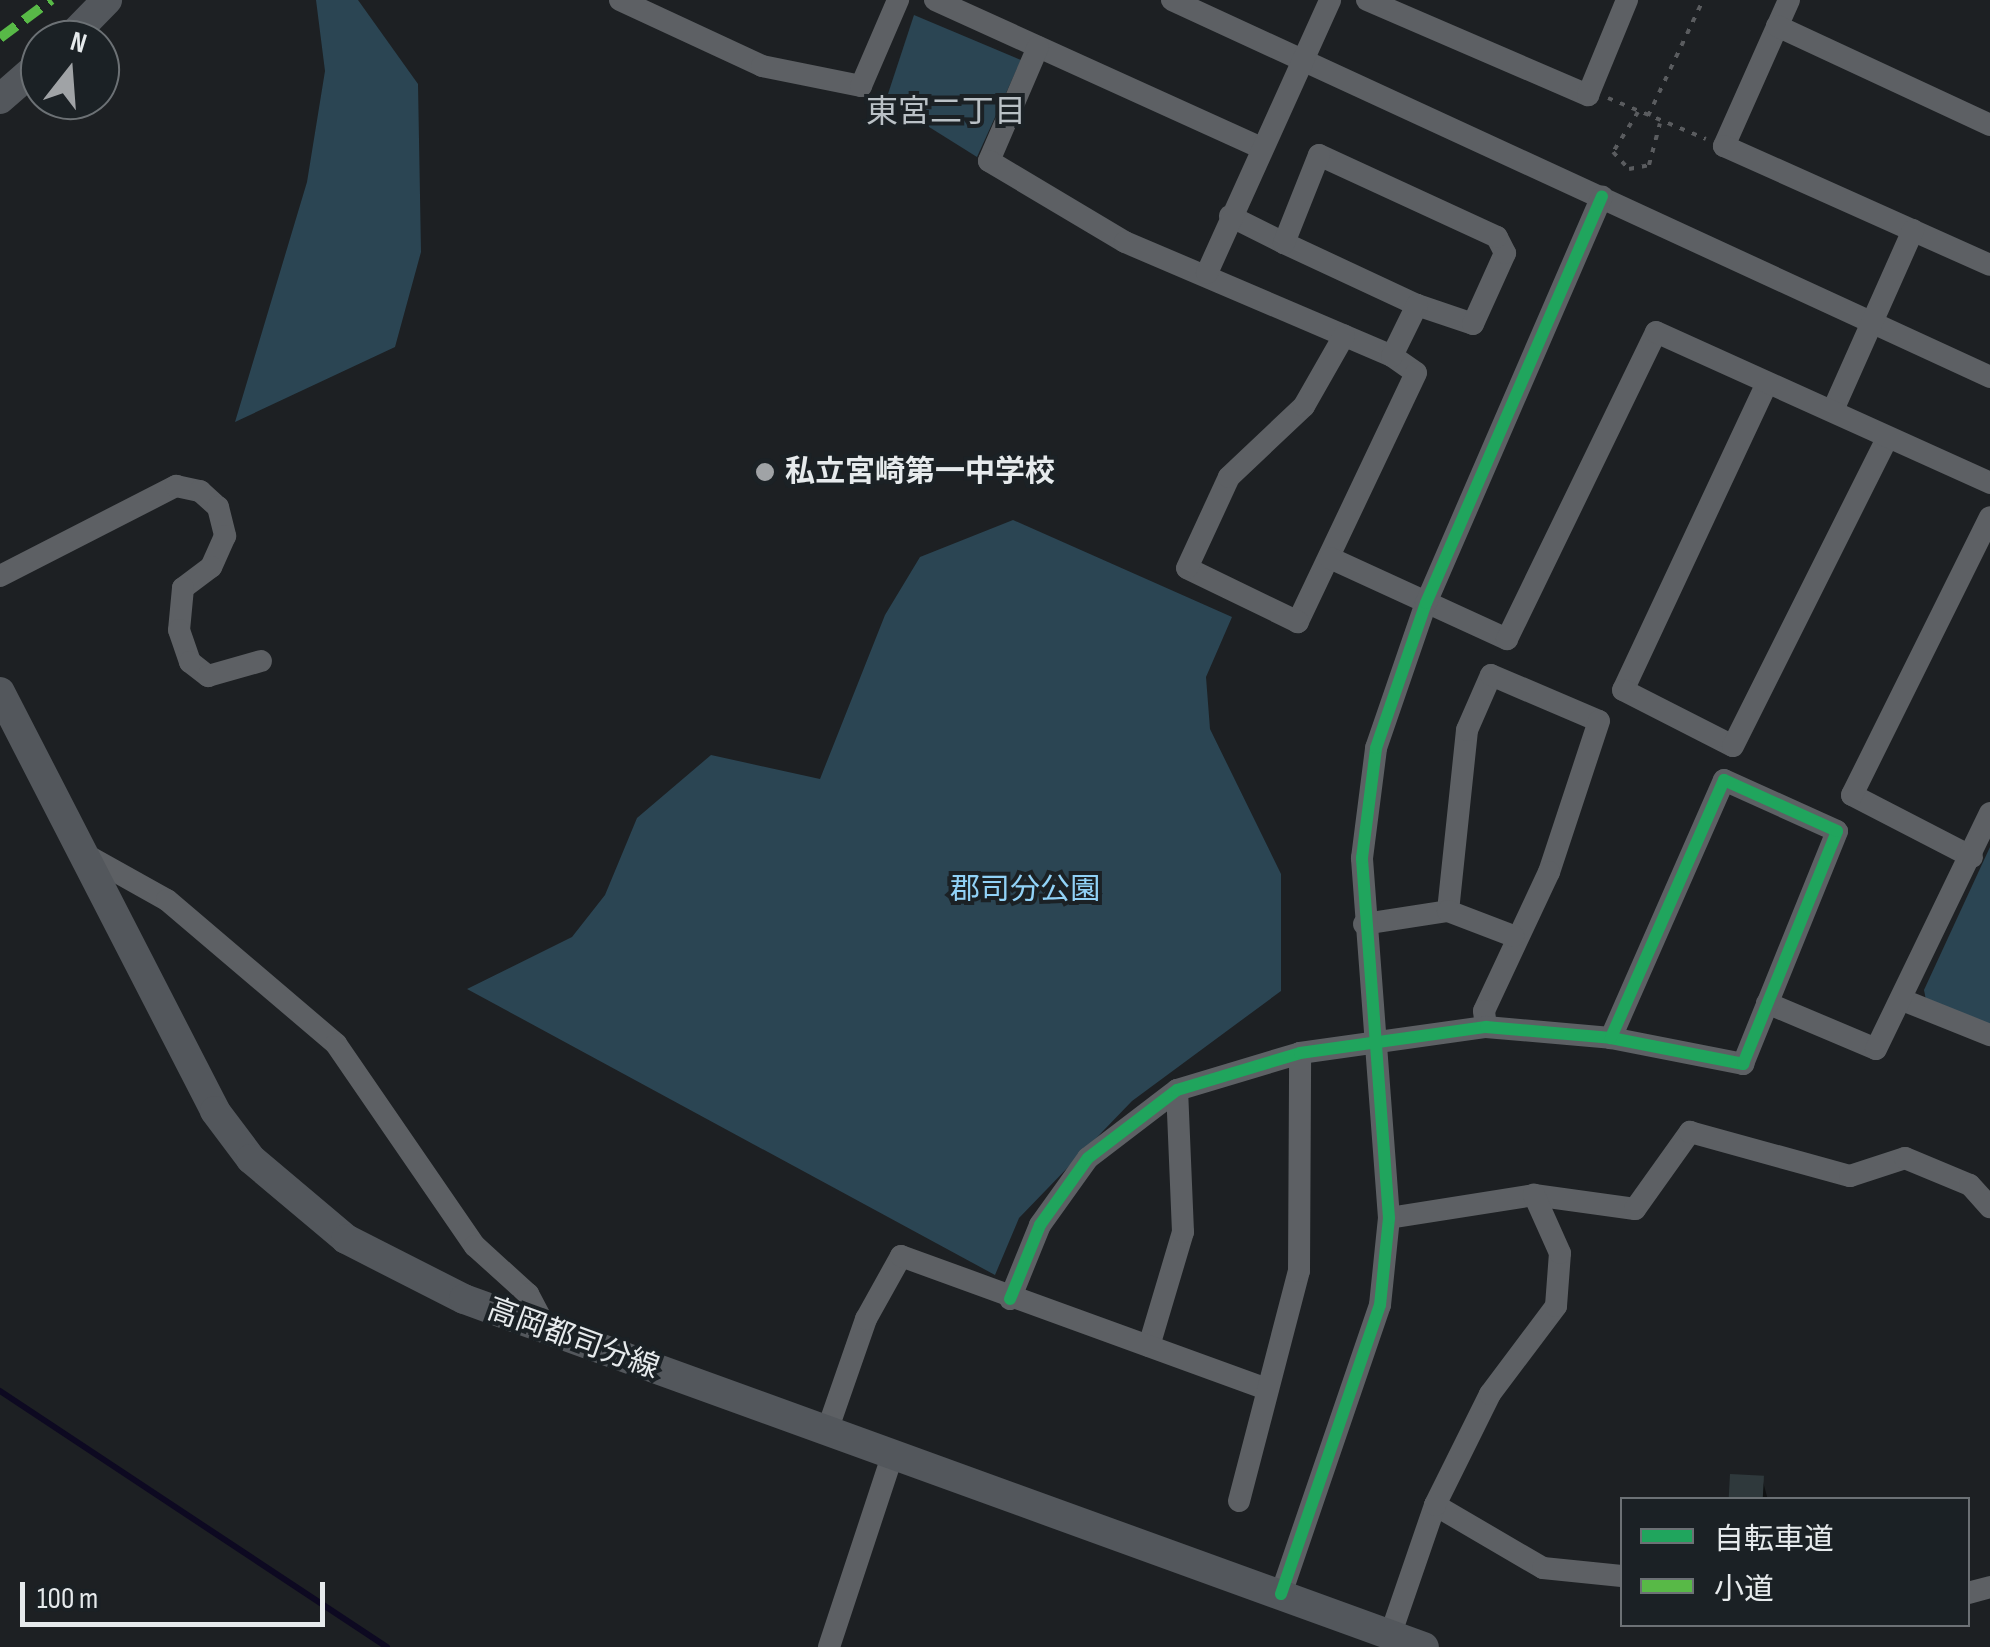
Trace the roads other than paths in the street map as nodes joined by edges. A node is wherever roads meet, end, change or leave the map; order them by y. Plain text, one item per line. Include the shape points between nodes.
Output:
1 (107, 0) edge
2 (620, 0) edge
3 (898, 0) edge
4 (934, 0) edge
5 (1172, 0) edge
6 (1330, 0) edge
7 (1367, 0) edge
8 (1627, 0) edge
9 (1788, 0) edge
10 (88, 20) edge
11 (1777, 26) junction
12 (1038, 47) junction
13 (1302, 60) junction
14 (20, 82) edge
15 (0, 99) edge
16 (1990, 125) edge
17 (1260, 147) junction
18 (1602, 196) junction
19 (1230, 216) junction
20 (1913, 230) junction
21 (1284, 243) junction
22 (1990, 265) edge
23 (1207, 273) junction
24 (1417, 306) junction
25 (1871, 324) junction
26 (1344, 336) junction
27 (1392, 356) junction
28 (1990, 377) edge
29 (1767, 382) junction
30 (1833, 410) junction
31 (1887, 440) junction
32 (1990, 484) edge
33 (1990, 517) edge
34 (1330, 558) junction
35 (0, 576) edge
36 (1426, 603) junction
37 (261, 661) dead end
38 (0, 692) edge
39 (1990, 813) edge
40 (80, 852) junction
41 (1972, 857) junction
42 (1448, 911) junction
43 (1364, 924) junction
44 (1513, 936) junction
45 (1905, 1001) junction
46 (1767, 1003) junction
47 (1486, 1028) junction
48 (1990, 1035) edge
49 (1611, 1038) junction
50 (1378, 1044) junction
51 (1300, 1053) junction
52 (1177, 1090) junction
53 (1534, 1196) junction
54 (1990, 1207) edge
55 (1389, 1218) junction
56 (1010, 1299) junction
57 (546, 1329) junction
58 (1149, 1346) junction
59 (1266, 1389) junction
60 (827, 1431) junction
61 (893, 1454) junction
62 (1238, 1500) dead end
63 (1434, 1506) junction
64 (1620, 1576) edge
65 (1281, 1594) junction
66 (1391, 1633) junction
67 (829, 1647) edge
68 (1424, 1647) edge

1 - 10 main road
2 - 3 street via 762,66 861,86
4 - 12 street
5 - 13 street
6 - 13 street
7 - 8 street via 1590,90
9 - 11 street
11 - 16 street
11 - 20 street via 1724,146
12 - 17 street
12 - 23 street via 989,161 1126,242
13 - 17 street
13 - 18 street
14 - 15 main road
17 - 19 street
18 - 25 street
18 - 36 street
19 - 21 street
19 - 23 street
20 - 22 street
20 - 25 street
21 - 24 street
21 - 24 street via 1318,155 1497,237 1505,253 1474,324
23 - 26 street
24 - 27 street
25 - 28 street
25 - 30 street
26 - 27 street
26 - 34 street via 1304,406 1229,477 1187,568 1298,622
27 - 34 street via 1416,373
29 - 30 street
29 - 31 street via 1623,690 1732,746
29 - 36 street via 1656,332 1508,639
30 - 31 street
31 - 32 street
33 - 41 street via 1852,795
34 - 36 street
35 - 37 street via 176,486 200,490 218,508 225,536 212,568 184,588 179,630 190,662 208,676
36 - 43 street via 1376,748 1362,858
38 - 40 main road, 高岡都司分線
39 - 41 street
40 - 57 street via 167,900 336,1044 475,1246 528,1294
40 - 57 main road, 高岡都司分線 via 184,1061 251,1159 346,1240
41 - 45 street
42 - 43 street
42 - 44 street
42 - 44 street via 1467,730 1491,675 1599,721 1549,872
43 - 50 street
44 - 47 street
45 - 46 street via 1876,1048
45 - 48 street
46 - 49 street via 1744,1064
46 - 49 street via 1838,832 1724,780
47 - 49 street
47 - 50 street
50 - 51 street
50 - 55 street
51 - 52 street
51 - 59 street via 1299,1271
52 - 56 street via 1088,1158 1040,1226
52 - 58 street via 1182,1232
53 - 54 street via 1635,1209 1690,1132 1850,1176 1905,1158 1970,1185
53 - 55 street
53 - 63 street via 1560,1253 1556,1306 1490,1394
55 - 65 street via 1380,1306
56 - 58 street
56 - 60 street via 902,1256 866,1319
57 - 60 main road, 高岡都司分線
58 - 59 street
59 - 62 street
60 - 61 main road, 高岡都司分線
61 - 65 main road, 高岡都司分線
61 - 67 street
63 - 64 street via 1543,1568
63 - 66 street
65 - 66 main road, 高岡都司分線
66 - 68 main road, 高岡都司分線

